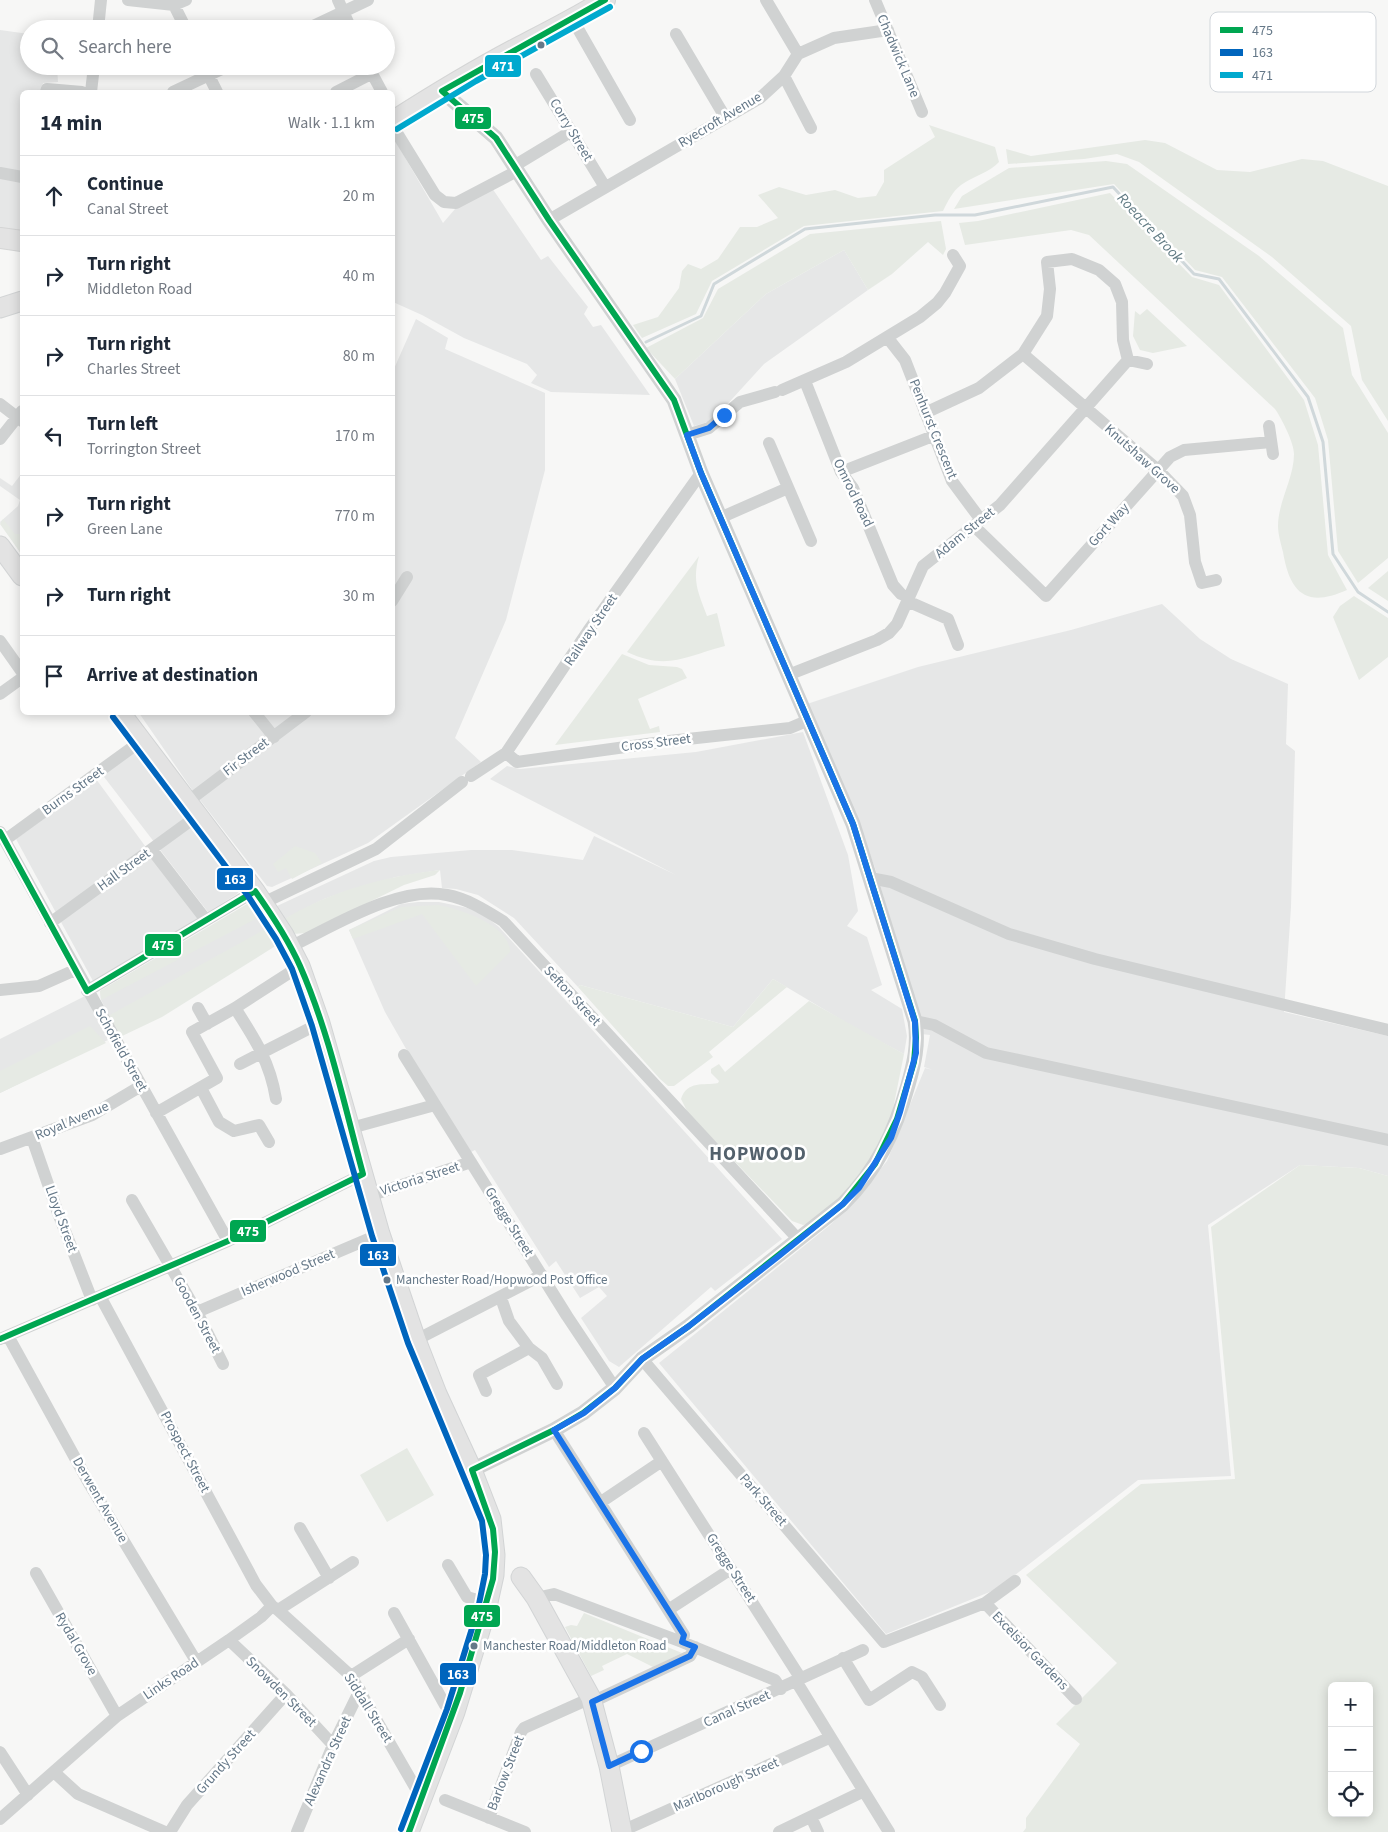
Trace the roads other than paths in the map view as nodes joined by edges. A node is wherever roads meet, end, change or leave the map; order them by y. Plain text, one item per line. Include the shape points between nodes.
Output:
1 (101, 0) edge
2 (128, 0) edge
3 (368, 0) edge
4 (605, 0) edge
5 (766, 0) edge
6 (875, 0) edge
7 (178, 2) edge
8 (341, 6) edge
9 (99, 20) edge
10 (183, 20) edge
11 (321, 20) edge
12 (347, 20) edge
13 (573, 20) junction
14 (888, 30) junction
15 (676, 34) dead end
16 (798, 54) junction
17 (536, 74) dead end
18 (93, 75) edge
19 (200, 75) edge
20 (208, 75) edge
21 (362, 75) edge
22 (372, 75) edge
23 (784, 76) junction
24 (47, 90) edge
25 (59, 90) edge
26 (91, 90) edge
27 (176, 90) edge
28 (216, 90) edge
29 (339, 90) edge
30 (381, 90) edge
31 (442, 91) junction
32 (922, 112) dead end
33 (725, 117) junction
34 (395, 118) edge
35 (630, 120) dead end
36 (395, 121) edge
37 (811, 128) dead end
38 (572, 131) junction
39 (516, 169) junction
40 (0, 173) edge
41 (20, 177) edge
42 (605, 187) junction
43 (549, 220) junction
44 (0, 238) edge
45 (20, 241) edge
46 (961, 262) dead end
47 (20, 301) edge
48 (0, 308) edge
49 (887, 337) junction
50 (1022, 354) junction
51 (1128, 360) junction
52 (1147, 364) dead end
53 (805, 381) junction
54 (0, 404) edge
55 (1084, 409) junction
56 (925, 413) junction
57 (20, 415) edge
58 (20, 417) edge
59 (1269, 426) dead end
60 (687, 435) junction
61 (933, 436) junction
62 (0, 439) edge
63 (769, 443) dead end
64 (1158, 470) junction
65 (841, 472) junction
66 (701, 473) junction
67 (788, 488) junction
68 (722, 517) junction
69 (978, 523) junction
70 (811, 541) dead end
71 (0, 546) edge
72 (20, 573) edge
73 (407, 577) dead end
74 (1216, 580) dead end
75 (395, 597) edge
76 (908, 599) junction
77 (0, 641) edge
78 (958, 645) dead end
79 (20, 669) edge
80 (788, 675) junction
81 (20, 679) edge
82 (0, 694) edge
83 (122, 715) edge
84 (256, 715) edge
85 (302, 715) edge
86 (808, 720) junction
87 (274, 737) junction
88 (141, 741) junction
89 (506, 753) junction
90 (192, 809) junction
91 (2, 836) edge
92 (152, 850) junction
93 (870, 878) junction
94 (262, 900) junction
95 (206, 920) junction
96 (50, 923) junction
97 (287, 941) junction
98 (300, 966) junction
99 (75, 970) junction
100 (0, 990) edge
101 (87, 991) junction
102 (198, 1008) dead end
103 (235, 1008) junction
104 (915, 1022) junction
105 (320, 1023) junction
106 (207, 1024) junction
107 (1388, 1030) edge
108 (264, 1054) junction
109 (404, 1055) dead end
110 (240, 1064) dead end
111 (141, 1086) junction
112 (201, 1088) junction
113 (276, 1099) dead end
114 (435, 1105) junction
115 (156, 1113) junction
116 (351, 1128) junction
117 (32, 1138) junction
118 (1388, 1140) edge
119 (269, 1142) dead end
120 (0, 1149) edge
121 (471, 1162) junction
122 (363, 1174) junction
123 (369, 1196) junction
124 (132, 1200) dead end
125 (380, 1234) junction
126 (799, 1240) junction
127 (228, 1241) junction
128 (170, 1266) junction
129 (542, 1276) junction
130 (96, 1298) junction
131 (501, 1298) junction
132 (197, 1312) junction
133 (4, 1337) edge
134 (416, 1340) junction
135 (529, 1348) junction
136 (642, 1359) junction
137 (223, 1364) dead end
138 (557, 1384) dead end
139 (615, 1388) junction
140 (486, 1391) dead end
141 (554, 1430) junction
142 (644, 1432) dead end
143 (662, 1461) junction
144 (472, 1470) junction
145 (601, 1502) junction
146 (300, 1528) dead end
147 (353, 1562) dead end
148 (448, 1565) dead end
149 (731, 1569) junction
150 (36, 1573) dead end
151 (521, 1577) dead end
152 (329, 1578) junction
153 (1015, 1581) dead end
154 (536, 1598) junction
155 (985, 1603) junction
156 (487, 1604) junction
157 (275, 1608) junction
158 (668, 1610) junction
159 (394, 1613) dead end
160 (409, 1639) junction
161 (229, 1640) junction
162 (682, 1642) junction
163 (695, 1647) junction
164 (863, 1650) dead end
165 (844, 1658) junction
166 (196, 1661) junction
167 (351, 1676) junction
168 (799, 1680) junction
169 (781, 1689) junction
170 (360, 1690) junction
171 (286, 1694) junction
172 (1076, 1699) dead end
173 (591, 1700) junction
174 (940, 1705) dead end
175 (455, 1712) junction
176 (117, 1716) junction
177 (829, 1738) junction
178 (333, 1746) junction
179 (0, 1752) edge
180 (609, 1766) junction
181 (55, 1773) junction
182 (862, 1792) junction
183 (28, 1795) junction
184 (424, 1796) junction
185 (445, 1800) dead end
186 (811, 1817) junction
187 (0, 1819) edge
188 (494, 1824) edge
189 (165, 1832) edge
190 (170, 1832) edge
191 (297, 1832) edge
192 (409, 1832) edge
193 (525, 1832) edge
194 (622, 1832) edge
195 (779, 1832) edge
196 (818, 1832) edge
197 (889, 1832) edge

1 - 9 street
2 - 7 street
3 - 8 street
4 - 13 highway
5 - 16 street
6 - 14 street, Chadwick Lane
7 - 10 street
8 - 11 street
8 - 12 street
13 - 31 highway
13 - 35 street
14 - 16 street via 834,38
14 - 32 street, Chadwick Lane
15 - 33 street
16 - 23 street, Ryecroft Avenue
17 - 38 street, Corry Street
18 - 26 street
19 - 27 street
20 - 28 street
21 - 29 street
22 - 30 street
23 - 33 street, Ryecroft Avenue via 760,98
23 - 37 street
24 - 25 street
31 - 34 highway
31 - 39 street via 496,138
33 - 42 street, Ryecroft Avenue
36 - 39 street via 435,195 444,202 456,203
38 - 39 street
38 - 42 street, Corry Street
39 - 43 street
40 - 41 street
42 - 43 street, Ryecroft Avenue
43 - 60 street via 674,400
44 - 45 highway
46 - 49 street via 937,303
47 - 48 main road
49 - 53 street via 846,362
49 - 56 street, Penhurst Crescent via 905,360
50 - 51 street via 1047,316 1050,289 1047,262 1072,259 1099,270 1115,284 1122,302 1123,340
50 - 55 street, Knutshaw Grove
50 - 56 street via 979,388
51 - 52 street
51 - 55 street, Adam Street
53 - 60 street via 740,402 709,428
53 - 65 street, Omrod Road
54 - 57 street
55 - 64 street, Knutshaw Grove
55 - 69 street, Adam Street via 1000,505
56 - 61 street, Penhurst Crescent
58 - 62 street
59 - 64 street, Gort Way via 1272,448 1184,450 1170,457
60 - 66 street
61 - 65 street
61 - 69 street, Penhurst Crescent via 952,481
63 - 67 street
64 - 69 street, Gort Way via 1046,596
64 - 74 street, Knutshaw Grove via 1183,496 1190,515 1202,583
65 - 76 street, Omrod Road via 853,488 892,585
66 - 68 street
66 - 89 street, Railway Street
67 - 68 street
67 - 70 street
68 - 80 street
69 - 76 street, Adam Street via 924,566
71 - 72 main road
73 - 75 street
76 - 78 street, Omrod Road via 948,619
76 - 80 street, Adam Street via 897,624 889,633
77 - 79 street
80 - 86 street
81 - 82 street
83 - 88 main road
84 - 87 street
85 - 87 street, Fir Street
86 - 89 street, Cross Street via 790,728 517,762
86 - 93 street via 853,824
87 - 90 street, Fir Street
88 - 90 main road
88 - 91 street, Burns Street
89 - 94 street, Railway Street via 466,779 376,848
90 - 92 street, Hall Street
90 - 94 main road
91 - 96 street, Schofield Street
92 - 95 street
92 - 96 street, Hall Street
93 - 104 street
93 - 107 street via 891,882 1009,934 1095,959
94 - 95 street, Railway Street
94 - 97 main road
95 - 101 street, Railway Street
96 - 99 street, Schofield Street
97 - 98 main road
97 - 126 street, Sefton Street via 391,899 416,893 447,895 475,904 503,921
98 - 103 street
98 - 105 main road
99 - 100 street via 39,986
99 - 101 street, Schofield Street
101 - 111 street, Schofield Street
102 - 106 street
103 - 106 street
103 - 108 street
104 - 118 street via 934,1025 986,1053
104 - 126 street via 915,1058 891,1138 859,1188
105 - 108 street
105 - 116 main road
106 - 112 street via 192,1032 221,1076
108 - 110 street
108 - 113 street
109 - 114 street, Gregge Street
111 - 115 street, Schofield Street
111 - 117 street, Royal Avenue via 92,1115
112 - 115 street
112 - 119 street via 219,1122 234,1131 259,1125
114 - 116 street
114 - 121 street, Gregge Street
115 - 127 street, Schofield Street
116 - 122 main road
117 - 120 street, Royal Avenue
117 - 130 street, Lloyd Street via 58,1213
121 - 123 street, Victoria Street
121 - 129 street, Gregge Street
122 - 123 main road
122 - 127 street
123 - 125 main road
124 - 128 street, Gooden Street
125 - 132 street, Isherwood Street
125 - 134 main road
126 - 136 street
127 - 128 street
128 - 130 street
128 - 132 street, Gooden Street
129 - 131 street
129 - 139 street, Gregge Street
130 - 133 street
130 - 157 street, Prospect Street via 256,1585
131 - 134 street
131 - 135 street via 509,1321
132 - 137 street, Gooden Street
133 - 166 street, Derwent Avenue
134 - 144 main road via 436,1394
135 - 138 street via 542,1358
135 - 140 street via 479,1375
136 - 139 street
136 - 155 street, Park Street via 884,1642
139 - 141 street via 584,1413
141 - 144 street
141 - 145 street
142 - 143 street, Gregge Street
143 - 145 street
143 - 149 street, Gregge Street
144 - 156 main road via 490,1518 495,1555
145 - 158 street
146 - 152 street
147 - 152 street, Links Road
148 - 156 street via 467,1597
149 - 158 street
149 - 168 street, Gregge Street
150 - 176 street, Rydal Grove
151 - 154 main road
152 - 157 street, Links Road
153 - 155 street
154 - 162 street via 554,1594
154 - 173 main road
155 - 172 street, Excelsior Gardens
156 - 175 main road
157 - 161 street, Links Road
157 - 167 street, Siddall Street
158 - 162 street via 684,1635
159 - 160 street
160 - 167 street
160 - 175 street via 445,1705
161 - 166 street, Links Road
161 - 171 street, Snowden Street
162 - 163 street
163 - 169 street via 776,1680
163 - 173 street via 690,1656
164 - 165 street, Canal Street
165 - 168 street, Canal Street
165 - 174 street via 869,1700 912,1672 922,1677
166 - 176 street, Links Road
167 - 170 street, Siddall Street
168 - 169 street, Canal Street
168 - 177 street, Gregge Street
169 - 180 street, Canal Street
170 - 178 street, Alexandra Street
170 - 184 street, Siddall Street via 419,1794
171 - 178 street, Snowden Street
171 - 190 street, Grundy Street via 187,1805
173 - 180 main road
173 - 188 street, Barlow Street via 524,1728
175 - 184 main road
176 - 181 street, Links Road
177 - 182 street, Gregge Street
177 - 194 street, Marlborough Street
178 - 191 street, Alexandra Street
179 - 183 street
180 - 194 main road
181 - 183 street, Links Road
181 - 189 street via 78,1794
182 - 186 street
182 - 197 street, Gregge Street
183 - 187 street, Links Road
184 - 192 main road
185 - 188 street
186 - 195 street
186 - 196 street
188 - 193 street

